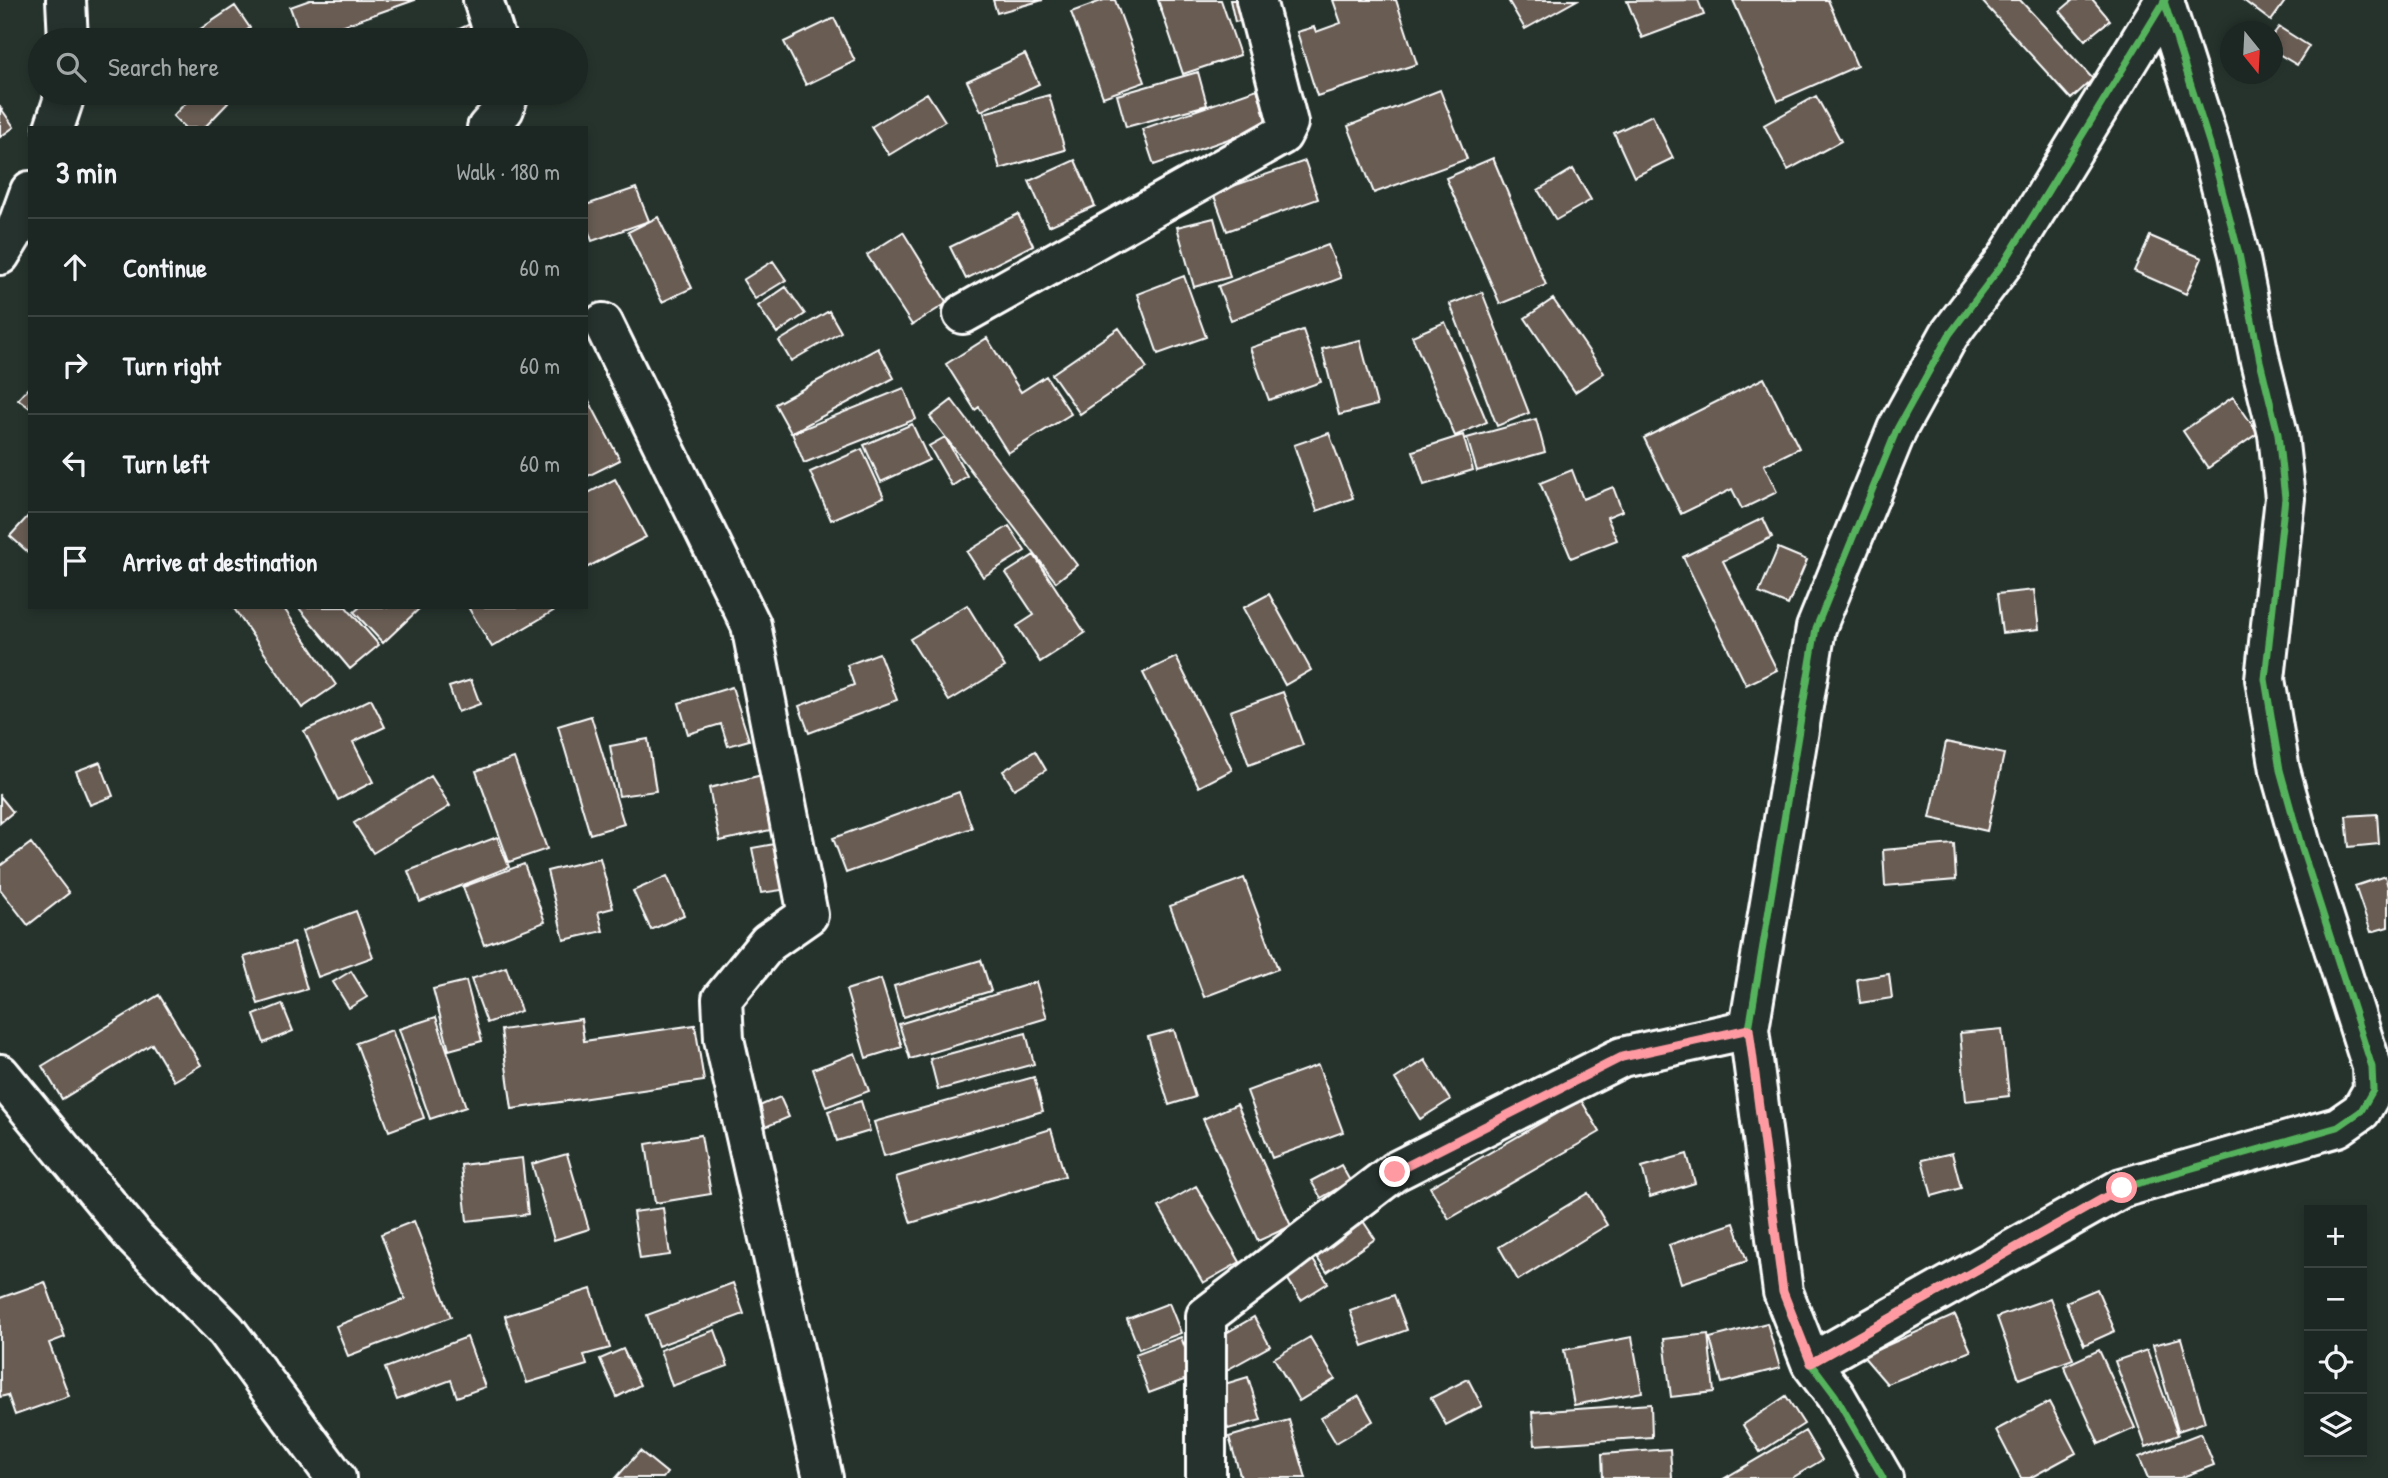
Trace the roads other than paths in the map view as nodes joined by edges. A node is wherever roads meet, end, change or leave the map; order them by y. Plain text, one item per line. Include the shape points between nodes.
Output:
1 (66, 0) edge
2 (483, 0) edge
3 (1256, 0) edge
4 (2164, 1) edge
5 (67, 28) edge
6 (492, 28) edge
7 (63, 105) edge
8 (505, 105) edge
9 (55, 126) edge
10 (489, 126) edge
11 (28, 197) edge
12 (0, 255) edge
13 (963, 314) dead end
14 (603, 323) dead end
15 (1749, 1029) junction
16 (0, 1074) edge
17 (1811, 1363) junction
18 (336, 1478) edge
19 (823, 1478) edge
20 (1206, 1478) edge
21 (1883, 1478) edge

1 - 5 street
2 - 6 street
3 - 13 street via 1288,123 1282,135
4 - 15 street via 2007,258 1949,335 1897,429 1816,628
4 - 17 street via 2239,254 2278,434 2285,498 2265,679 2280,770 2372,1067 2373,1090 2361,1111 2338,1127 2122,1188
7 - 9 street
8 - 10 street
11 - 12 street
14 - 19 street via 751,625 808,915 768,943 722,999 724,1039
15 - 17 street via 1783,1292
15 - 20 street via 1622,1057 1395,1172 1206,1316
16 - 18 street via 135,1238 226,1330
17 - 21 street

